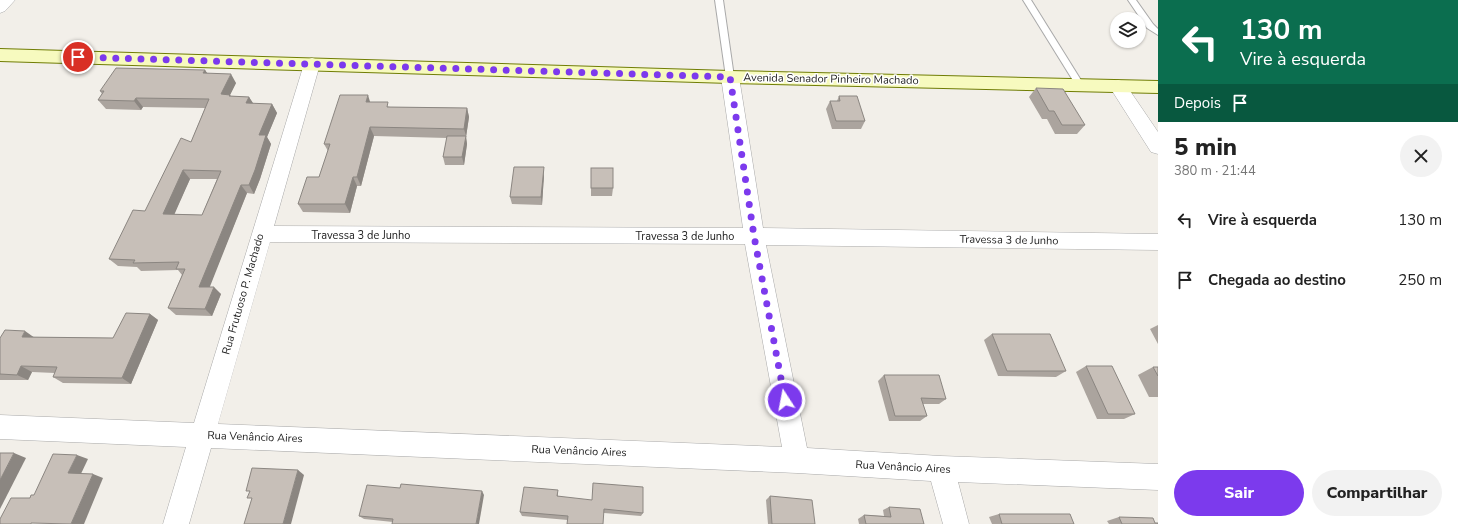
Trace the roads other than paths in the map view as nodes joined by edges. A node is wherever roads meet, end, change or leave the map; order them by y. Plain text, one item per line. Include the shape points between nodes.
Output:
1 (7, 0) edge
2 (719, 0) edge
3 (1027, 0) edge
4 (1132, 0) edge
5 (0, 8) edge
6 (1158, 33) edge
7 (0, 55) edge
8 (312, 64) junction
9 (730, 77) junction
10 (1080, 85) junction
11 (1118, 86) junction
12 (1158, 87) edge
13 (1158, 147) edge
14 (261, 234) junction
15 (754, 236) junction
16 (1158, 242) edge
17 (0, 427) edge
18 (202, 435) junction
19 (797, 460) junction
20 (941, 469) junction
21 (1158, 477) edge
22 (176, 524) edge
23 (956, 524) edge

1 - 5 street
2 - 9 lane
3 - 10 lane
4 - 6 lane
7 - 8 street, Avenida Senador Pinheiro Machado
8 - 9 street, Avenida Senador Pinheiro Machado
8 - 14 street, Rua Frutuoso P. Machado
9 - 10 street, Avenida Senador Pinheiro Machado
9 - 15 street
10 - 11 street, Avenida Senador Pinheiro Machado
11 - 12 street, Avenida Senador Pinheiro Machado
11 - 13 street
14 - 15 street, Travessa 3 de Junho
14 - 18 street, Rua Frutuoso P. Machado
15 - 16 street, Travessa 3 de Junho
15 - 19 street
17 - 18 street, Rua Venâncio Aires
18 - 19 street, Rua Venâncio Aires
18 - 22 street, Rua Frutuoso P. Machado
19 - 20 street, Rua Venâncio Aires
20 - 21 street, Rua Venâncio Aires
20 - 23 street

